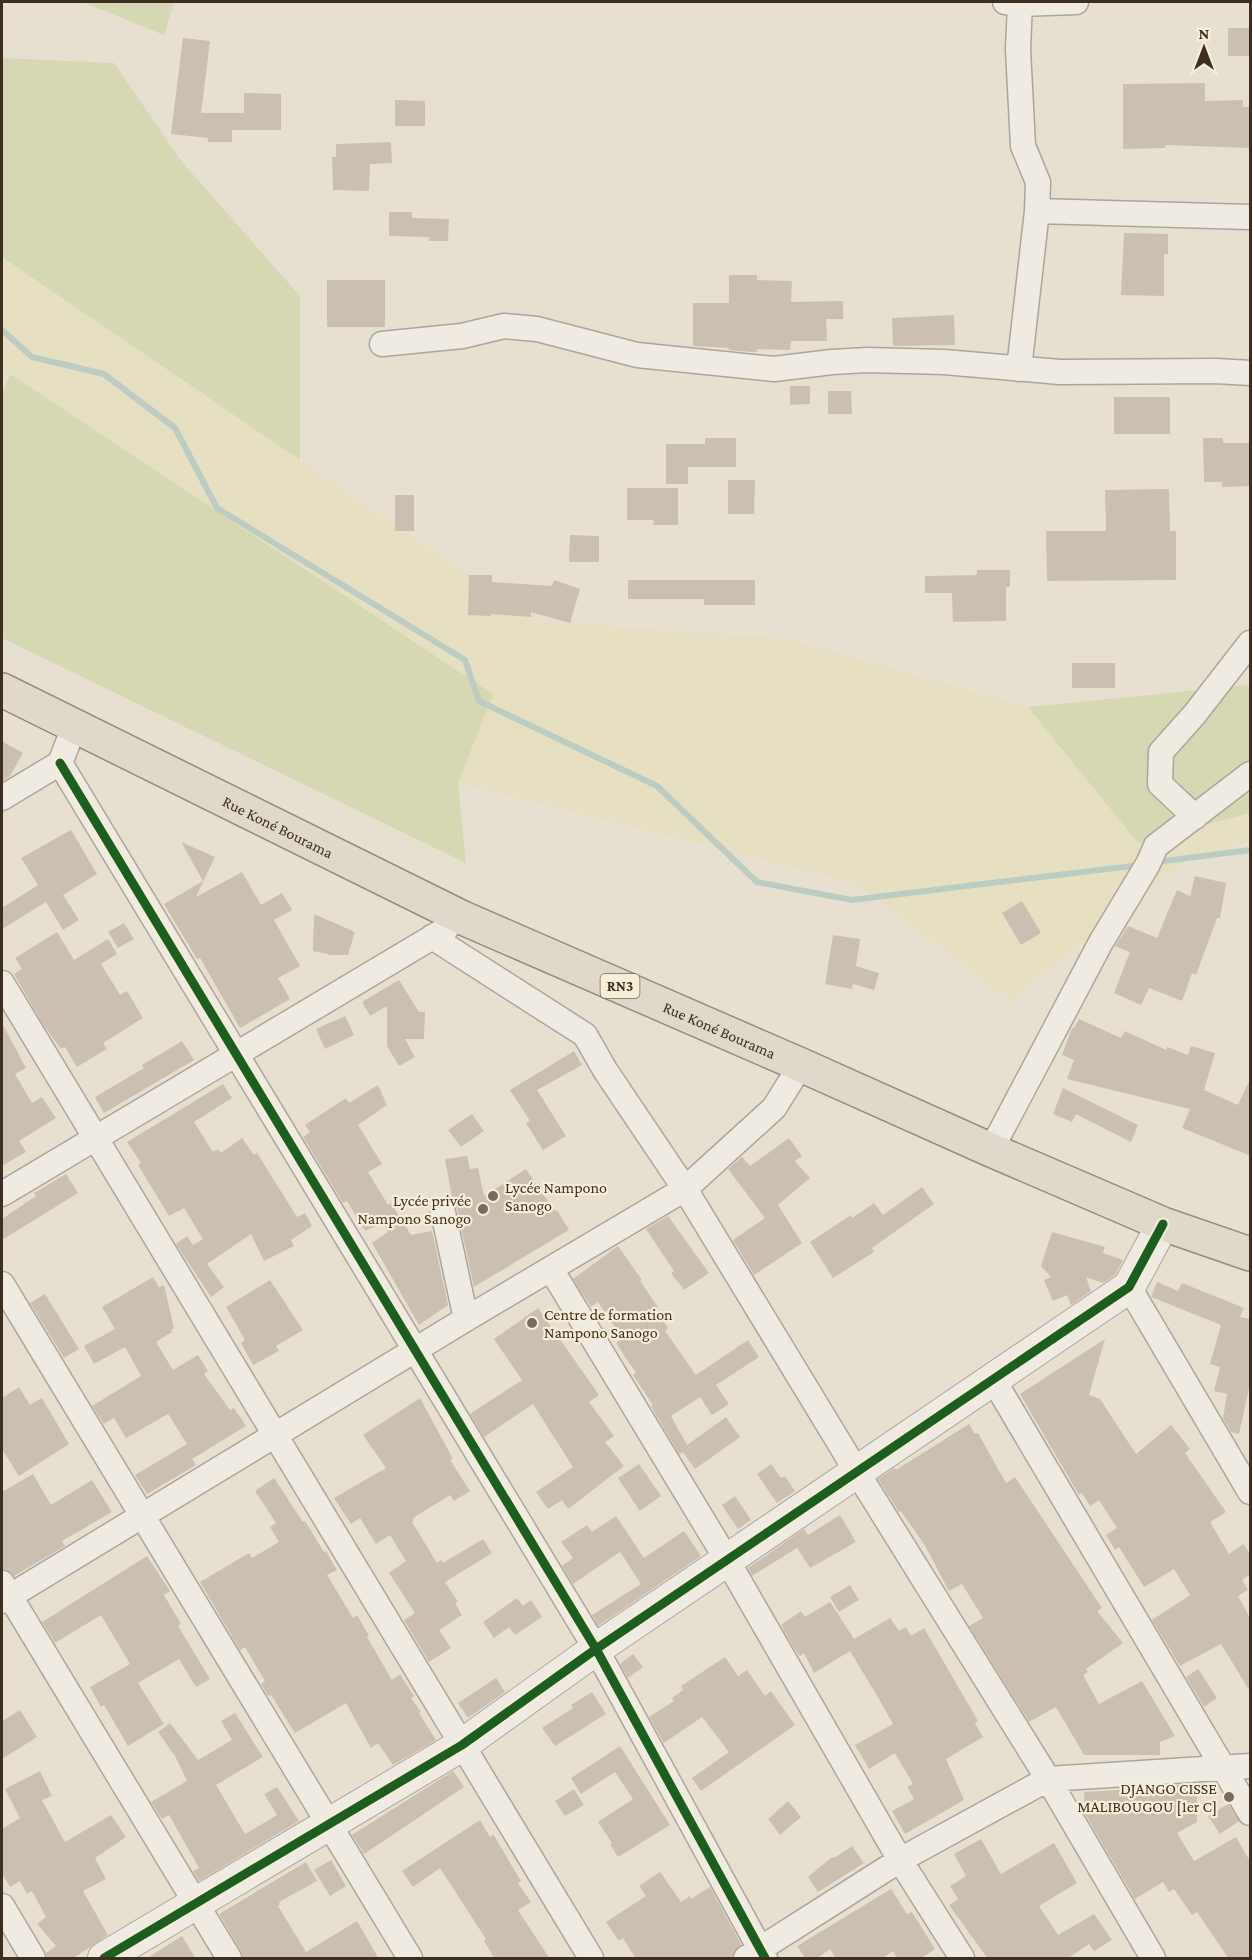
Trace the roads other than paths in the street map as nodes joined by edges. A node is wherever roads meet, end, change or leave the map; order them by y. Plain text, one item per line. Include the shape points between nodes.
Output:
1 (1076, 2) edge
2 (1012, 3) edge
3 (1037, 211) junction
4 (1251, 217) edge
5 (382, 344) dead end
6 (1019, 369) junction
7 (1251, 373) edge
8 (1251, 643) edge
9 (2, 690) edge
10 (75, 724) junction
11 (60, 763) junction
12 (1251, 774) edge
13 (2, 798) edge
14 (1195, 817) junction
15 (464, 918) junction
16 (432, 937) junction
17 (2, 983) edge
18 (236, 1054) junction
19 (801, 1065) junction
20 (95, 1138) junction
21 (991, 1150) junction
22 (685, 1189) junction
23 (2, 1194) edge
24 (443, 1212) dead end
25 (1163, 1224) junction
26 (1251, 1254) edge
27 (551, 1269) junction
28 (2, 1284) edge
29 (1129, 1287) junction
30 (466, 1319) junction
31 (416, 1351) junction
32 (993, 1379) junction
33 (275, 1436) junction
34 (1227, 1453) junction
35 (1251, 1460) edge
36 (857, 1472) junction
37 (1251, 1492) edge
38 (142, 1516) junction
39 (727, 1560) junction
40 (4, 1593) edge
41 (596, 1649) junction
42 (462, 1745) junction
43 (1251, 1766) edge
44 (1224, 1767) junction
45 (1048, 1779) junction
46 (1251, 1813) edge
47 (329, 1824) junction
48 (900, 1860) junction
49 (196, 1904) junction
50 (2, 1906) edge
51 (757, 1956) edge
52 (33, 1959) edge
53 (104, 1959) edge
54 (229, 1959) edge
55 (410, 1959) edge
56 (591, 1959) edge
57 (963, 1959) edge
58 (1153, 1959) edge

1 - 2 street
2 - 3 street via 1023,146 1038,182
3 - 4 street
3 - 6 street
5 - 6 street via 462,336 504,326 537,329 637,356 774,369 867,360
6 - 7 street
8 - 14 street via 1161,752 1160,784
9 - 10 highway, Rue Koné Bourama / RN3
10 - 11 street
10 - 15 highway, Rue Koné Bourama / RN3
11 - 13 street
11 - 18 street
12 - 14 street
14 - 21 street via 1156,846
15 - 16 street
15 - 19 highway, Rue Koné Bourama / RN3
16 - 18 street
16 - 22 street via 585,1035
17 - 20 street
18 - 20 street
18 - 31 street
19 - 21 highway, Rue Koné Bourama / RN3
19 - 22 street via 774,1108
20 - 23 street
20 - 33 street
21 - 25 highway, Rue Koné Bourama / RN3
22 - 27 street
22 - 36 street
24 - 30 street
25 - 26 highway, Rue Koné Bourama / RN3
25 - 29 street
27 - 30 street
27 - 39 street
28 - 38 street
29 - 32 street
29 - 34 street
30 - 31 street
31 - 33 street
31 - 41 street
32 - 36 street
32 - 44 street
33 - 38 street
33 - 42 street
34 - 35 street
34 - 37 street
36 - 39 street
36 - 45 street
38 - 40 street
38 - 47 street
39 - 41 street
39 - 48 street
40 - 49 street
41 - 42 street
41 - 51 street
42 - 47 street
42 - 56 street
43 - 44 street
44 - 45 street
44 - 46 street
45 - 48 street
45 - 58 street
47 - 49 street
47 - 55 street
48 - 51 street
48 - 57 street
49 - 53 street
49 - 54 street
50 - 52 street

